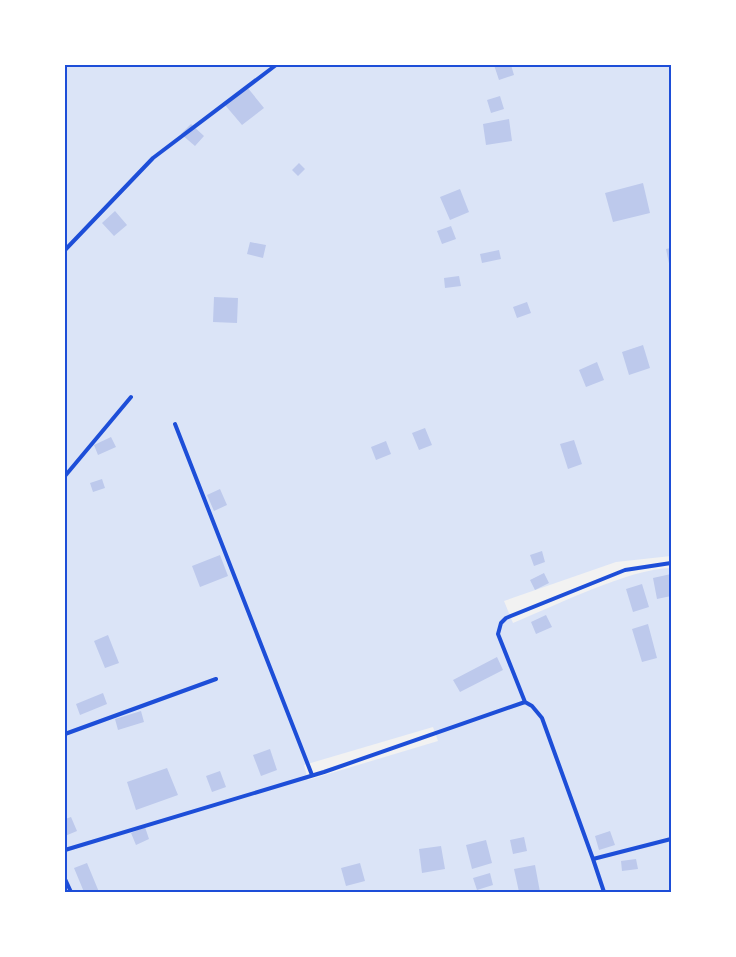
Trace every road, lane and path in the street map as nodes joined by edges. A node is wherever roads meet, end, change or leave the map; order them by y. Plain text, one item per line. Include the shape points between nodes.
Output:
1 (276, 65) edge
2 (65, 250) edge
3 (131, 397) dead end
4 (175, 424) dead end
5 (65, 476) edge
6 (671, 563) edge
7 (216, 679) dead end
8 (525, 702) junction
9 (65, 734) edge
10 (312, 775) junction
11 (671, 839) edge
12 (65, 850) edge
13 (593, 859) junction
14 (65, 879) edge
15 (71, 892) edge
16 (604, 892) edge

1 - 2 lane via 153,158
3 - 5 lane
4 - 10 lane
6 - 8 lane via 625,570 506,618 499,630 500,640
7 - 9 lane
8 - 10 lane
8 - 13 lane via 542,718
10 - 12 lane
11 - 13 lane
13 - 16 lane
14 - 15 lane

